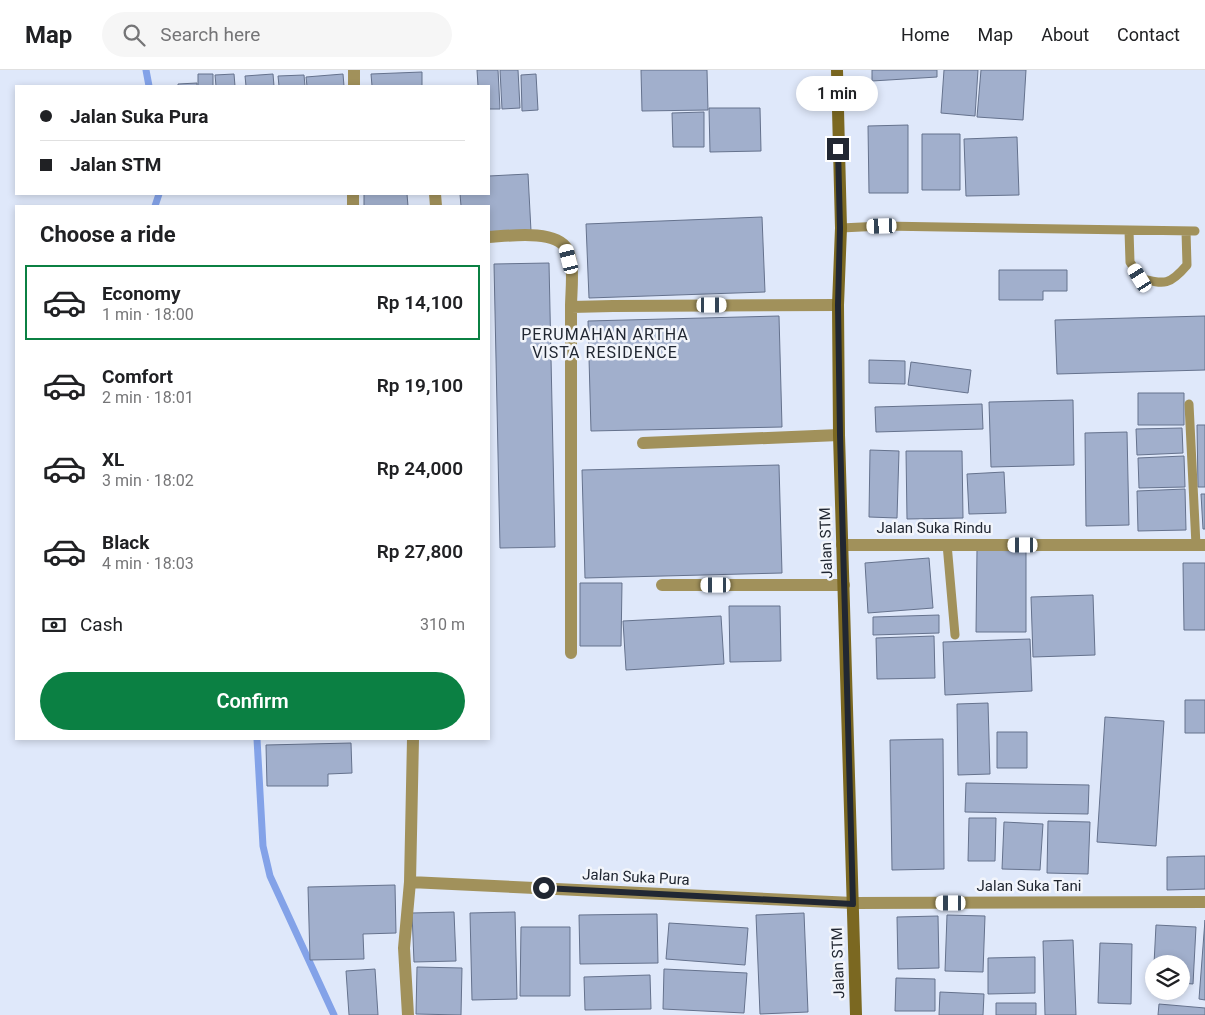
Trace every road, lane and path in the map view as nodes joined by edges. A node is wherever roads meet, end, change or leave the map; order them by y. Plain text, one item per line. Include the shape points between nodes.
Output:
1 (354, 70) edge
2 (836, 70) edge
3 (354, 85) edge
4 (840, 228) junction
5 (1129, 230) junction
6 (490, 237) edge
7 (838, 305) junction
8 (571, 308) junction
9 (1189, 404) dead end
10 (840, 435) junction
11 (643, 442) dead end
12 (842, 544) junction
13 (947, 544) junction
14 (1200, 545) edge
15 (662, 585) dead end
16 (844, 585) junction
17 (955, 635) dead end
18 (571, 653) dead end
19 (413, 740) edge
20 (410, 882) junction
21 (1205, 902) edge
22 (853, 904) junction
23 (408, 1015) edge
24 (856, 1015) edge

1 - 3 street
2 - 4 street, Jalan STM
4 - 5 lane
4 - 7 street, Jalan STM
5 - 5 lane via 1191,231 1187,265 1175,280 1158,283 1140,278 1130,262
6 - 8 street via 533,235 555,239 566,249 572,270
7 - 8 street
7 - 10 street, Jalan STM
8 - 18 street
9 - 14 lane
10 - 11 street
10 - 12 street, Jalan STM
12 - 13 street, Jalan Suka Rindu
12 - 16 street, Jalan STM
13 - 14 street, Jalan Suka Rindu
13 - 17 lane
15 - 16 street
16 - 22 street, Jalan STM
19 - 20 street
20 - 22 street, Jalan Suka Pura
20 - 23 street via 404,948
21 - 22 street, Jalan Suka Tani
22 - 24 street, Jalan STM

